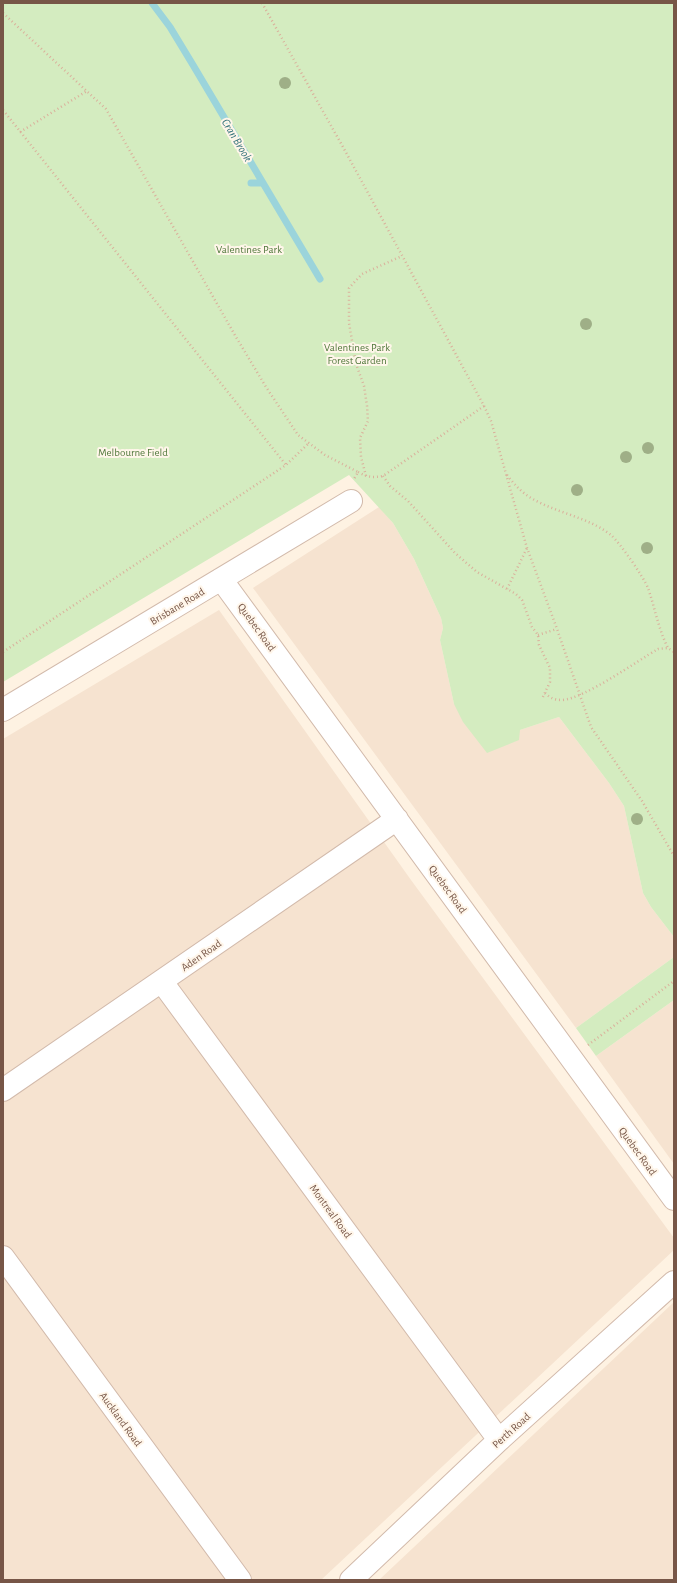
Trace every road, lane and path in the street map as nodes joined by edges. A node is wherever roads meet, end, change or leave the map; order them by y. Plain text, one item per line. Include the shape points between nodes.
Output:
1 (262, 3) edge
2 (3, 13) edge
3 (87, 91) junction
4 (3, 110) edge
5 (20, 132) junction
6 (402, 256) junction
7 (484, 406) junction
8 (309, 443) junction
9 (286, 465) junction
10 (358, 472) junction
11 (506, 473) junction
12 (383, 476) junction
13 (366, 477) junction
14 (351, 501) joint
15 (527, 548) junction
16 (221, 579) junction
17 (507, 589) junction
18 (558, 629) junction
19 (538, 635) junction
20 (668, 648) junction
21 (3, 652) edge
22 (674, 652) edge
23 (545, 693) junction
24 (580, 695) junction
25 (542, 699) dead end
26 (3, 710) edge
27 (398, 818) junction
28 (674, 856) edge
29 (674, 981) edge
30 (162, 982) junction
31 (570, 1058) junction
32 (3, 1090) edge
33 (674, 1199) edge
34 (3, 1258) edge
35 (674, 1282) edge
36 (499, 1440) junction
37 (240, 1580) edge
38 (351, 1580) edge

1 - 6 path
2 - 3 path
3 - 5 path
3 - 8 path via 106,109 266,387 298,435
4 - 5 path
5 - 9 path
6 - 7 path
6 - 13 path via 362,274 349,288 349,323 367,406 368,421 360,438
7 - 11 path
7 - 12 path
8 - 9 path
8 - 10 path via 325,455
9 - 21 path
10 - 13 path
10 - 14 path via 351,483
11 - 15 path
11 - 20 path via 518,489 531,498 611,535 623,548 647,586 660,633
12 - 13 path
12 - 17 path via 455,553 477,572
14 - 16 street, Brisbane Road
15 - 17 path
15 - 18 path
16 - 26 street, Brisbane Road
16 - 27 street, Quebec Road
17 - 19 path via 522,600 532,627
18 - 19 path
18 - 24 path
19 - 23 path via 539,645 550,668 550,682
20 - 22 path
20 - 24 path via 658,649
23 - 24 path via 556,700
23 - 25 path
24 - 28 path via 591,728 642,801
27 - 30 street, Aden Road
27 - 31 street, Quebec Road
29 - 31 path
30 - 32 street, Aden Road
30 - 36 street, Montreal Road
31 - 33 street, Quebec Road
34 - 37 street, Auckland Road
35 - 36 street, Perth Road
36 - 38 street, Perth Road

